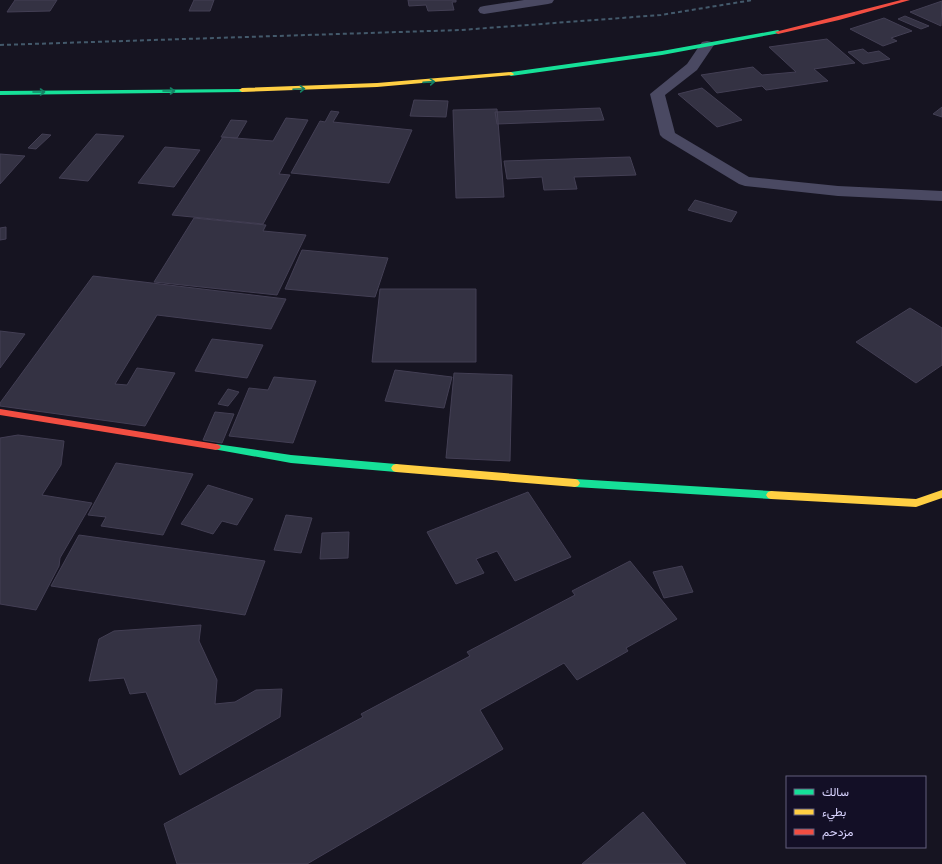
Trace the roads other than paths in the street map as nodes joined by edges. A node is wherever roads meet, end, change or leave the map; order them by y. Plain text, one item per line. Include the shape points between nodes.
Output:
1 (548, 0) edge
2 (907, 0) edge
3 (484, 10) dead end
4 (832, 11) dead end
5 (707, 45) junction
6 (512, 64) dead end
7 (473, 68) dead end
8 (403, 74) dead end
9 (335, 77) dead end
10 (274, 79) dead end
11 (189, 81) dead end
12 (220, 81) dead end
13 (0, 93) edge
14 (942, 196) edge
15 (0, 412) edge
16 (942, 494) edge

1 - 3 street
2 - 5 main road via 806,27
4 - 6 main road via 724,35 608,53
13 -> 5 main road via 263,90 438,81 600,64
5 - 14 street via 692,67 657,94 668,134 745,181 838,191
7 - 8 main road
9 - 10 main road
11 - 12 main road
15 - 16 main road via 307,461 608,486 916,503

